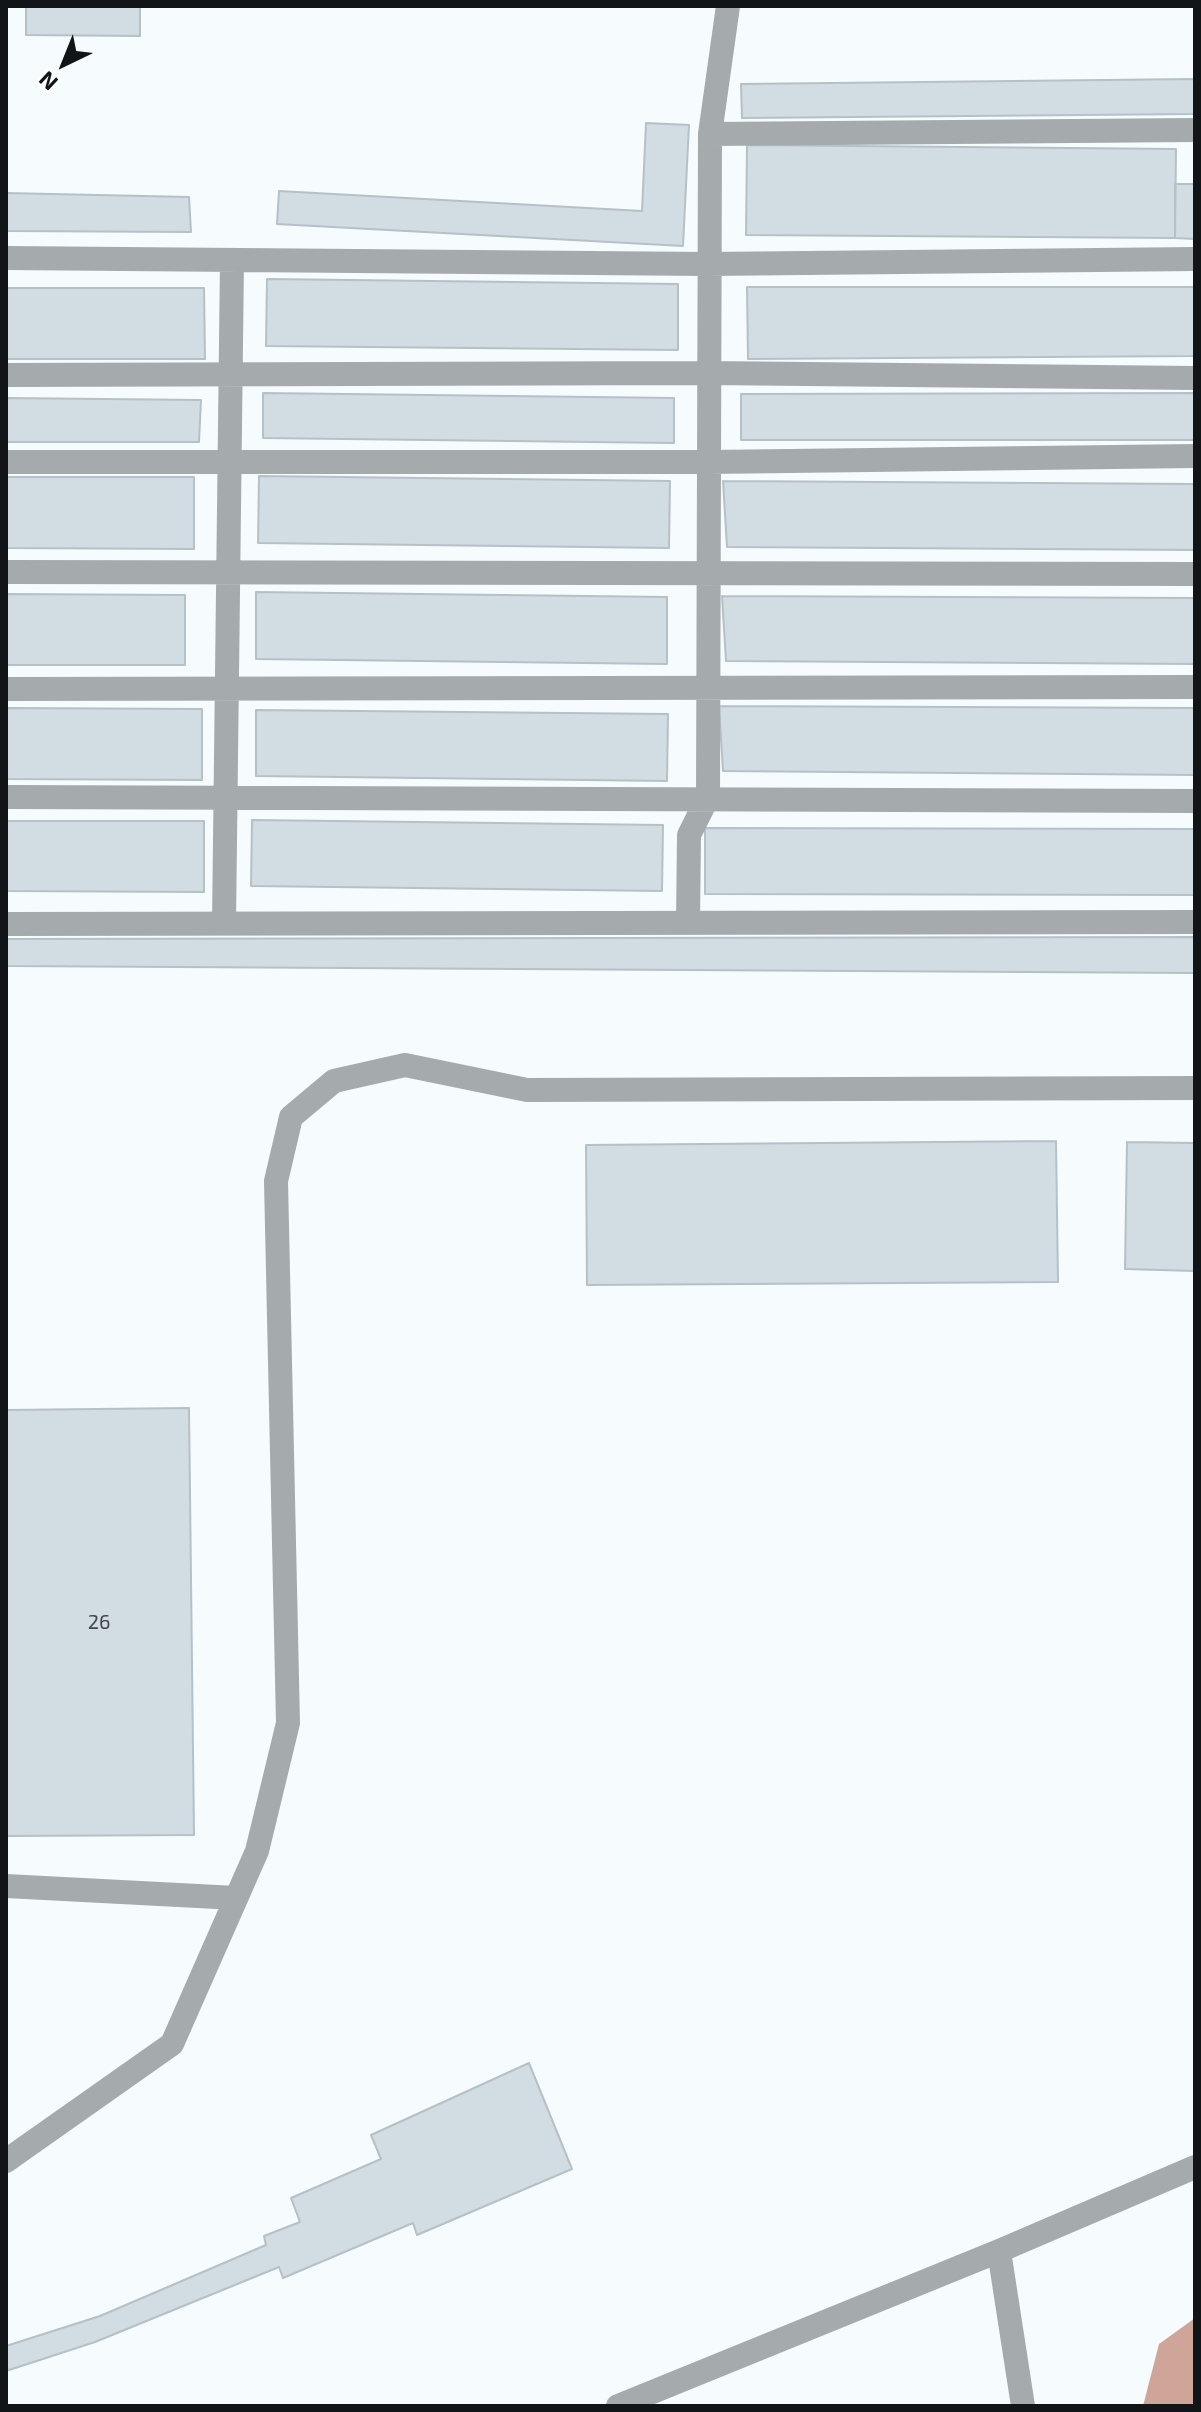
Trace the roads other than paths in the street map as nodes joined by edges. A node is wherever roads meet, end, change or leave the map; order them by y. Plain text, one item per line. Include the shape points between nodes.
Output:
1 (728, 6) edge
2 (1195, 130) edge
3 (710, 134) junction
4 (6, 258) edge
5 (1195, 259) edge
6 (232, 260) junction
7 (707, 264) junction
8 (708, 373) junction
9 (6, 375) edge
10 (231, 375) junction
11 (1195, 378) edge
12 (1195, 456) edge
13 (6, 462) edge
14 (231, 462) junction
15 (708, 462) junction
16 (6, 572) edge
17 (229, 573) junction
18 (1195, 574) edge
19 (708, 575) junction
20 (1195, 687) edge
21 (6, 689) edge
22 (708, 689) junction
23 (227, 690) junction
24 (6, 797) edge
25 (708, 797) junction
26 (226, 799) junction
27 (1195, 801) edge
28 (1195, 922) edge
29 (224, 923) junction
30 (688, 923) junction
31 (6, 924) edge
32 (1195, 1088) edge
33 (6, 1886) edge
34 (236, 1898) junction
35 (6, 2161) edge
36 (1195, 2167) edge
37 (999, 2251) junction
38 (618, 2406) edge
39 (1023, 2406) edge

1 - 3 street
2 - 3 street
3 - 7 street
4 - 6 street
5 - 7 street
6 - 7 street
6 - 10 street
7 - 8 street
8 - 10 street
8 - 11 street
8 - 15 street
9 - 10 street
10 - 14 street
12 - 15 street
13 - 14 street
14 - 15 street
14 - 17 street
15 - 19 street
16 - 17 street
17 - 19 street
17 - 23 street
18 - 19 street
19 - 22 street
20 - 22 street
21 - 23 street
22 - 23 street
22 - 25 street
23 - 26 street
24 - 26 street
25 - 26 street
25 - 27 street
25 - 30 street via 689,835
26 - 29 street
28 - 30 street
29 - 30 street
29 - 31 street
32 - 34 street via 527,1090 405,1065 334,1081 291,1117 276,1181 288,1723 257,1851
33 - 34 street
34 - 35 street via 172,2044
36 - 37 street
37 - 38 street
37 - 39 street

